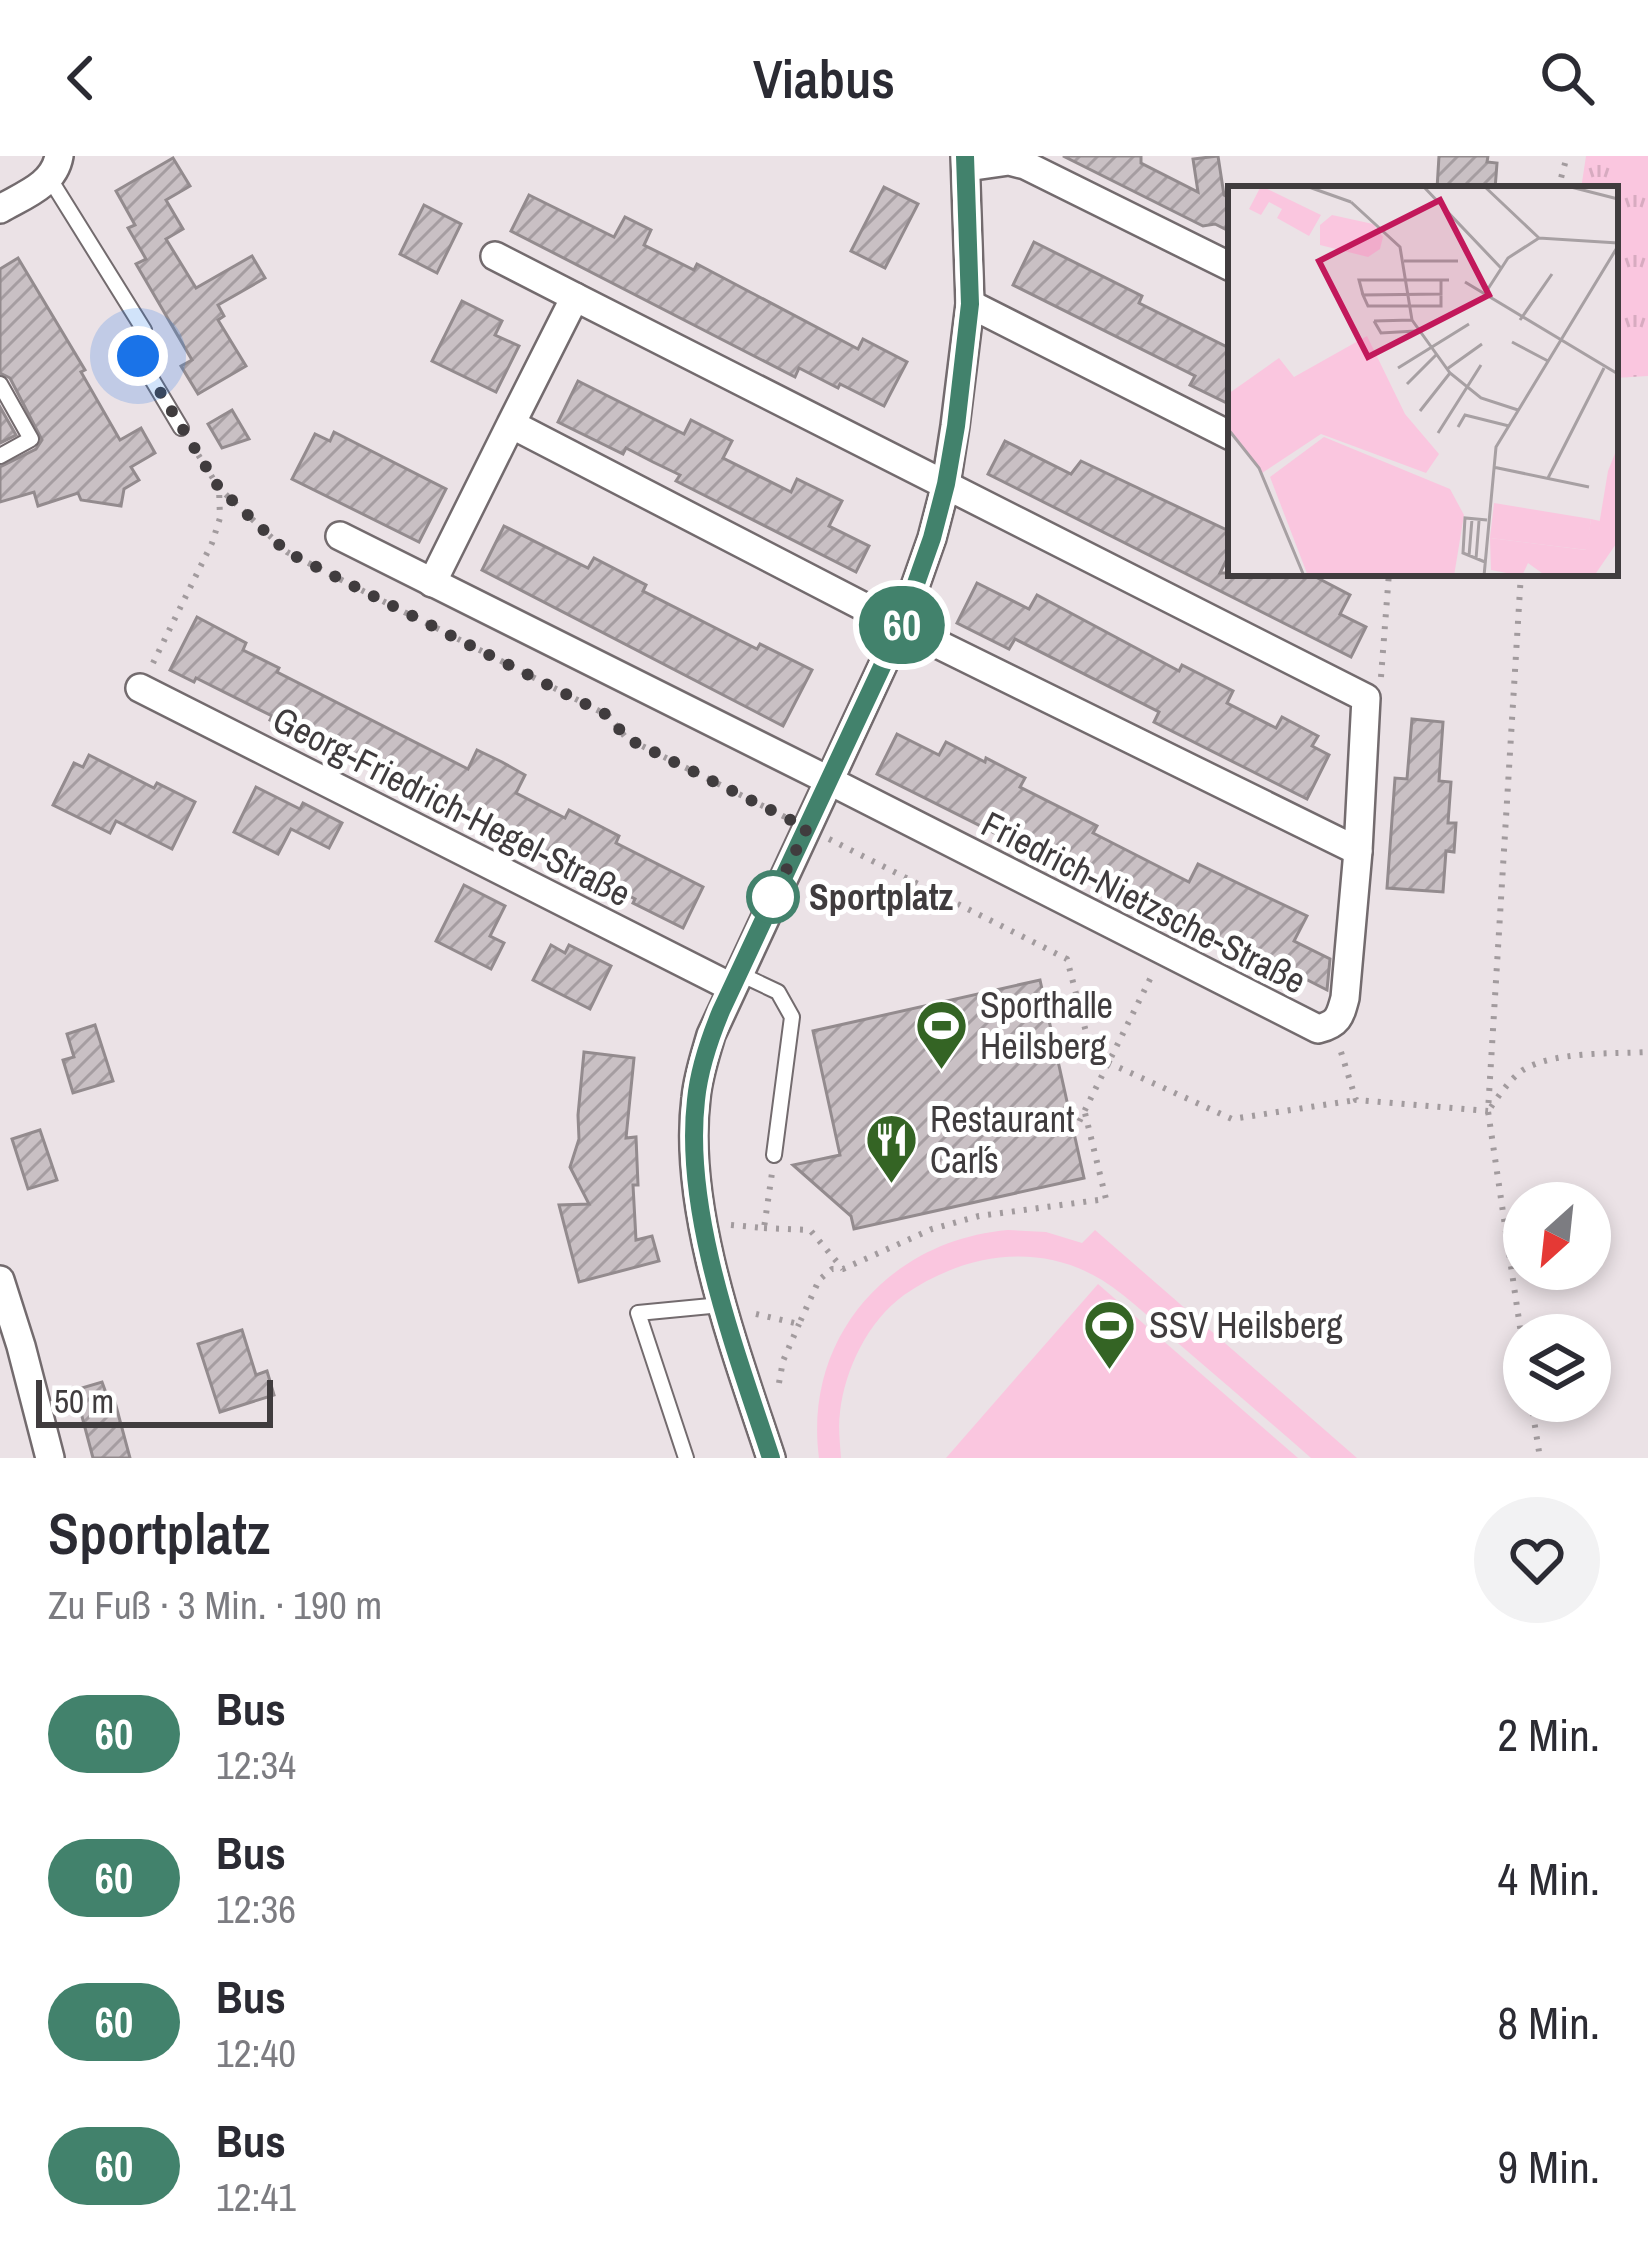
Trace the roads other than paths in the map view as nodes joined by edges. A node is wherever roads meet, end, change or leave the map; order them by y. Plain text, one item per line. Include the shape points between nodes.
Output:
1 (966, 162) edge
2 (55, 168) edge
3 (0, 209) edge
4 (495, 256) dead end
5 (1228, 265) edge
6 (575, 297) junction
7 (970, 304) junction
8 (0, 384) edge
9 (511, 424) junction
10 (181, 428) road end
11 (1228, 434) edge
12 (0, 456) edge
13 (946, 484) junction
14 (340, 536) dead end
15 (432, 583) junction
16 (901, 626) junction
17 (140, 688) road end
18 (830, 781) junction
19 (1358, 851) junction
20 (735, 980) junction
21 (774, 1156) road end
22 (0, 1280) edge
23 (721, 1305) junction
24 (50, 1458) edge
25 (686, 1458) edge
26 (771, 1458) edge

1 - 5 street via 1009,161 1043,172
1 - 7 street
2 - 3 street
2 - 10 lane via 144,330 138,356
4 - 6 street
6 - 9 street
6 - 13 street
7 - 11 street
7 - 13 street
8 - 12 lane via 31,439
9 - 15 street
9 - 16 street
13 - 16 street
13 - 19 street, Friedrich-Nietzsche-Straße via 1366,698
14 - 15 street, Friedrich-Nietzsche-Straße
15 - 18 street, Friedrich-Nietzsche-Straße
16 - 18 street
16 - 19 street
17 - 20 street, Georg-Friedrich-Hegel-Straße
18 - 19 street, Friedrich-Nietzsche-Straße via 1318,1029 1333,1026 1345,998
18 - 20 street
20 - 21 lane via 778,992 792,1017
20 - 23 street via 695,1102 703,1223
22 - 24 street
23 - 25 lane via 638,1312
23 - 26 street

